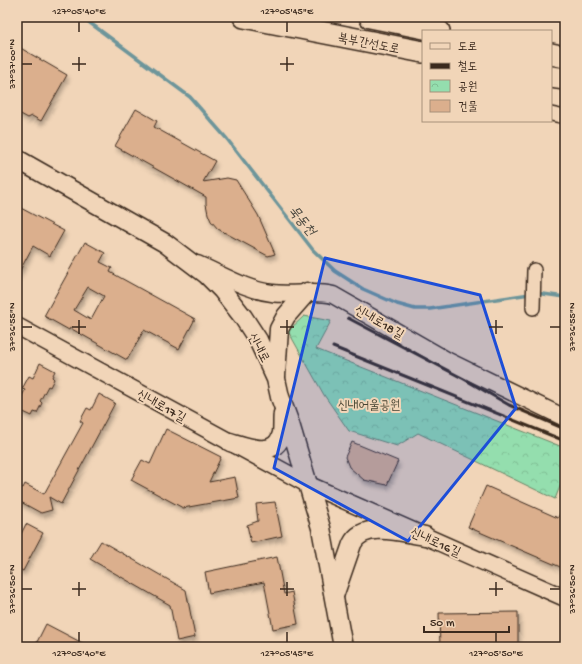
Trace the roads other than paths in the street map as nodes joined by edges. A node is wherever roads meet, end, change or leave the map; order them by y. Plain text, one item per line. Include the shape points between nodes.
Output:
1 (244, 17) edge
2 (370, 17) edge
3 (434, 30) edge
4 (422, 52) edge
5 (552, 54) edge
6 (565, 57) edge
7 (552, 77) edge
8 (565, 79) edge
9 (552, 114) edge
10 (565, 117) edge
11 (17, 159) edge
12 (185, 258) junction
13 (534, 270) dead end
14 (307, 292) junction
15 (533, 308) dead end
16 (17, 326) edge
17 (276, 379) junction
18 (283, 404) junction
19 (565, 418) edge
20 (230, 442) junction
21 (307, 484) junction
22 (425, 536) junction
23 (333, 597) junction
24 (565, 598) edge
25 (343, 647) edge

1 - 4 highway, 북부간선도로
2 - 3 highway, 북부간선도로
5 - 6 highway
7 - 8 highway
9 - 10 street
11 - 12 main road, 신내로 via 165,243
12 - 14 street, 신내로18길 via 264,292
12 - 17 main road, 신내로 via 206,274 235,306 258,340
13 - 15 street
14 - 17 main road via 286,316 279,329
14 - 19 street, 신내로18길 via 340,298 448,361
16 - 20 street, 신내로17길
17 - 18 main road, 신내로
18 - 20 main road via 282,432 272,447 258,449
18 - 21 main road, 신내로
20 - 21 street, 신내로17길
21 - 22 street, 신내로16길
21 - 23 main road, 신내로 via 321,528
22 - 23 main road via 379,530 364,532 354,539
22 - 24 street, 신내로16길
23 - 25 main road, 신내로

